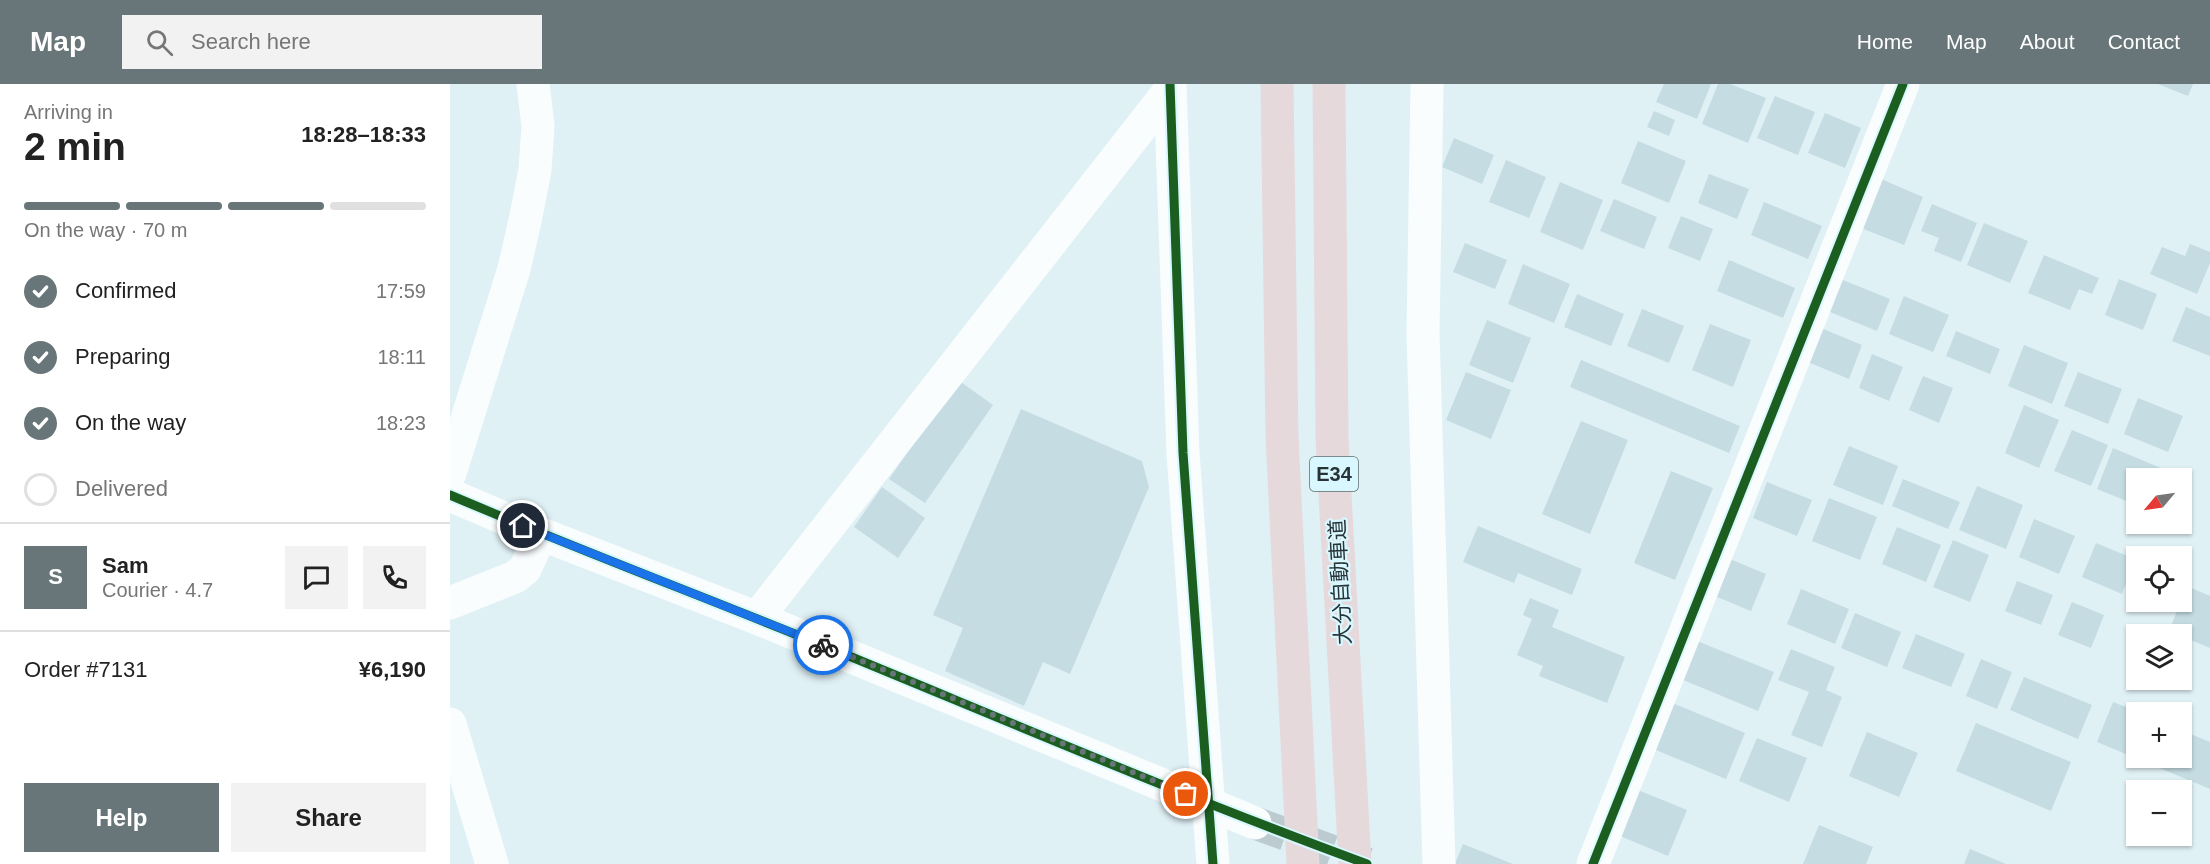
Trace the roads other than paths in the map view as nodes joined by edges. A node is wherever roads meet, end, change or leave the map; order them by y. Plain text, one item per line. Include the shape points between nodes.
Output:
1 (533, 84) edge
2 (1276, 84) edge
3 (1329, 84) edge
4 (1427, 84) edge
5 (1903, 84) edge
6 (1170, 87) edge
7 (450, 473) edge
8 (450, 495) edge
9 (541, 534) junction
10 (450, 603) edge
11 (757, 618) junction
12 (450, 724) edge
13 (1208, 803) junction
14 (1255, 823) tunnel mouth
15 (492, 864) edge
16 (1213, 864) edge
17 (1303, 864) edge
18 (1356, 864) edge
19 (1439, 864) edge
20 (1593, 864) edge

1 - 7 street via 538,126 525,221 514,269
2 - 17 highway, E34 via 1282,437
3 - 18 highway, 大分自動車道 / E34 via 1332,439
4 - 19 street via 1423,334
5 - 20 street
6 - 11 street
6 - 13 street via 1183,453
8 - 9 street
9 - 10 street via 525,569 515,578
9 - 11 street
11 - 13 street
12 - 15 street
13 - 14 street
13 - 16 street

